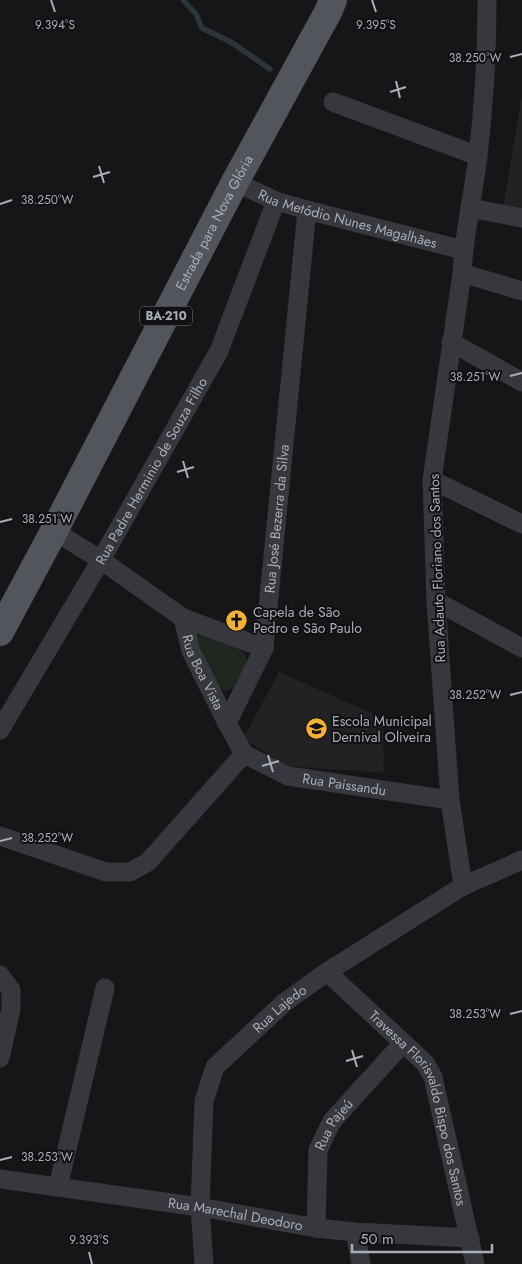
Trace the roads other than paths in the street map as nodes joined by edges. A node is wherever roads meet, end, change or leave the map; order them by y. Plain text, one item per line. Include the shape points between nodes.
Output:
1 (333, 0) edge
2 (487, 0) edge
3 (333, 102) dead end
4 (478, 156) junction
5 (235, 182) junction
6 (276, 200) junction
7 (470, 208) junction
8 (306, 210) junction
9 (522, 218) edge
10 (463, 250) junction
11 (462, 273) junction
12 (522, 290) edge
13 (451, 342) junction
14 (522, 382) edge
15 (432, 480) junction
16 (522, 524) edge
17 (54, 531) junction
18 (101, 560) junction
19 (436, 600) junction
20 (182, 618) junction
21 (0, 632) edge
22 (264, 648) junction
23 (522, 648) edge
24 (227, 723) junction
25 (0, 730) edge
26 (244, 754) junction
27 (450, 800) junction
28 (0, 836) edge
29 (522, 860) edge
30 (463, 886) junction
31 (327, 972) junction
32 (0, 975) edge
33 (105, 988) dead end
34 (403, 1043) junction
35 (0, 1058) edge
36 (0, 1179) edge
37 (58, 1187) junction
38 (200, 1207) junction
39 (316, 1228) junction
40 (355, 1232) junction
41 (470, 1238) junction
42 (204, 1264) edge
43 (361, 1264) edge
44 (475, 1264) edge

1 - 5 main road, Estrada para Nova Glória / BA-210
2 - 4 street, Rua Adauto Floriano dos Santos via 487,48
3 - 4 street
4 - 7 street, Rua Adauto Floriano dos Santos
5 - 6 street, Rua Metódio Nunes Magalhães
5 - 17 main road, Estrada para Nova Glória / BA-210
6 - 8 street, Rua Metódio Nunes Magalhães
6 - 18 street, Rua Padre Herminio de Souza Filho via 220,351
7 - 9 street
7 - 10 street, Rua Adauto Floriano dos Santos
8 - 10 street, Rua Metódio Nunes Magalhães
8 - 22 street, Rua José Bezerra da Silva
10 - 11 street, Rua Adauto Floriano dos Santos
11 - 12 street
11 - 13 street, Rua Adauto Floriano dos Santos
13 - 14 street
13 - 15 street, Rua Adauto Floriano dos Santos
15 - 16 street
15 - 19 street, Rua Adauto Floriano dos Santos
17 - 18 street, Rua Boa Vista
17 - 21 main road, Estrada para Nova Glória / BA-210
18 - 20 street, Rua Boa Vista
18 - 25 street, Rua Padre Herminio de Souza Filho
19 - 23 street
19 - 27 street, Rua Adauto Floriano dos Santos
20 - 22 street, Rua Boa Vista
20 - 24 street, Rua Boa Vista via 192,651
22 - 24 street, Rua José Bezerra da Silva
24 - 26 street
26 - 27 street, Rua Paissandu via 288,776
26 - 28 street via 148,862 130,872 106,872
27 - 30 street, Rua Adauto Floriano dos Santos
29 - 30 street, Rua Lajedo
30 - 31 street, Rua Lajedo
31 - 34 street, Travessa Florisvaldo Bispo dos Santos
31 - 38 street, Rua Lajedo via 285,1002 215,1067 204,1100
32 - 35 street via 10,990 11,1009
33 - 37 street
34 - 39 street, Rua Pajeú via 332,1121 318,1150
34 - 41 street, Travessa Florisvaldo Bispo dos Santos via 425,1063 433,1076
36 - 37 street, Rua Marechal Deodoro
37 - 38 street, Rua Marechal Deodoro
38 - 39 street, Rua Marechal Deodoro
38 - 42 street, Rua Lajedo
39 - 40 street, Rua Marechal Deodoro
40 - 41 street, Rua Marechal Deodoro
40 - 43 street
41 - 44 street, Travessa Florisvaldo Bispo dos Santos

